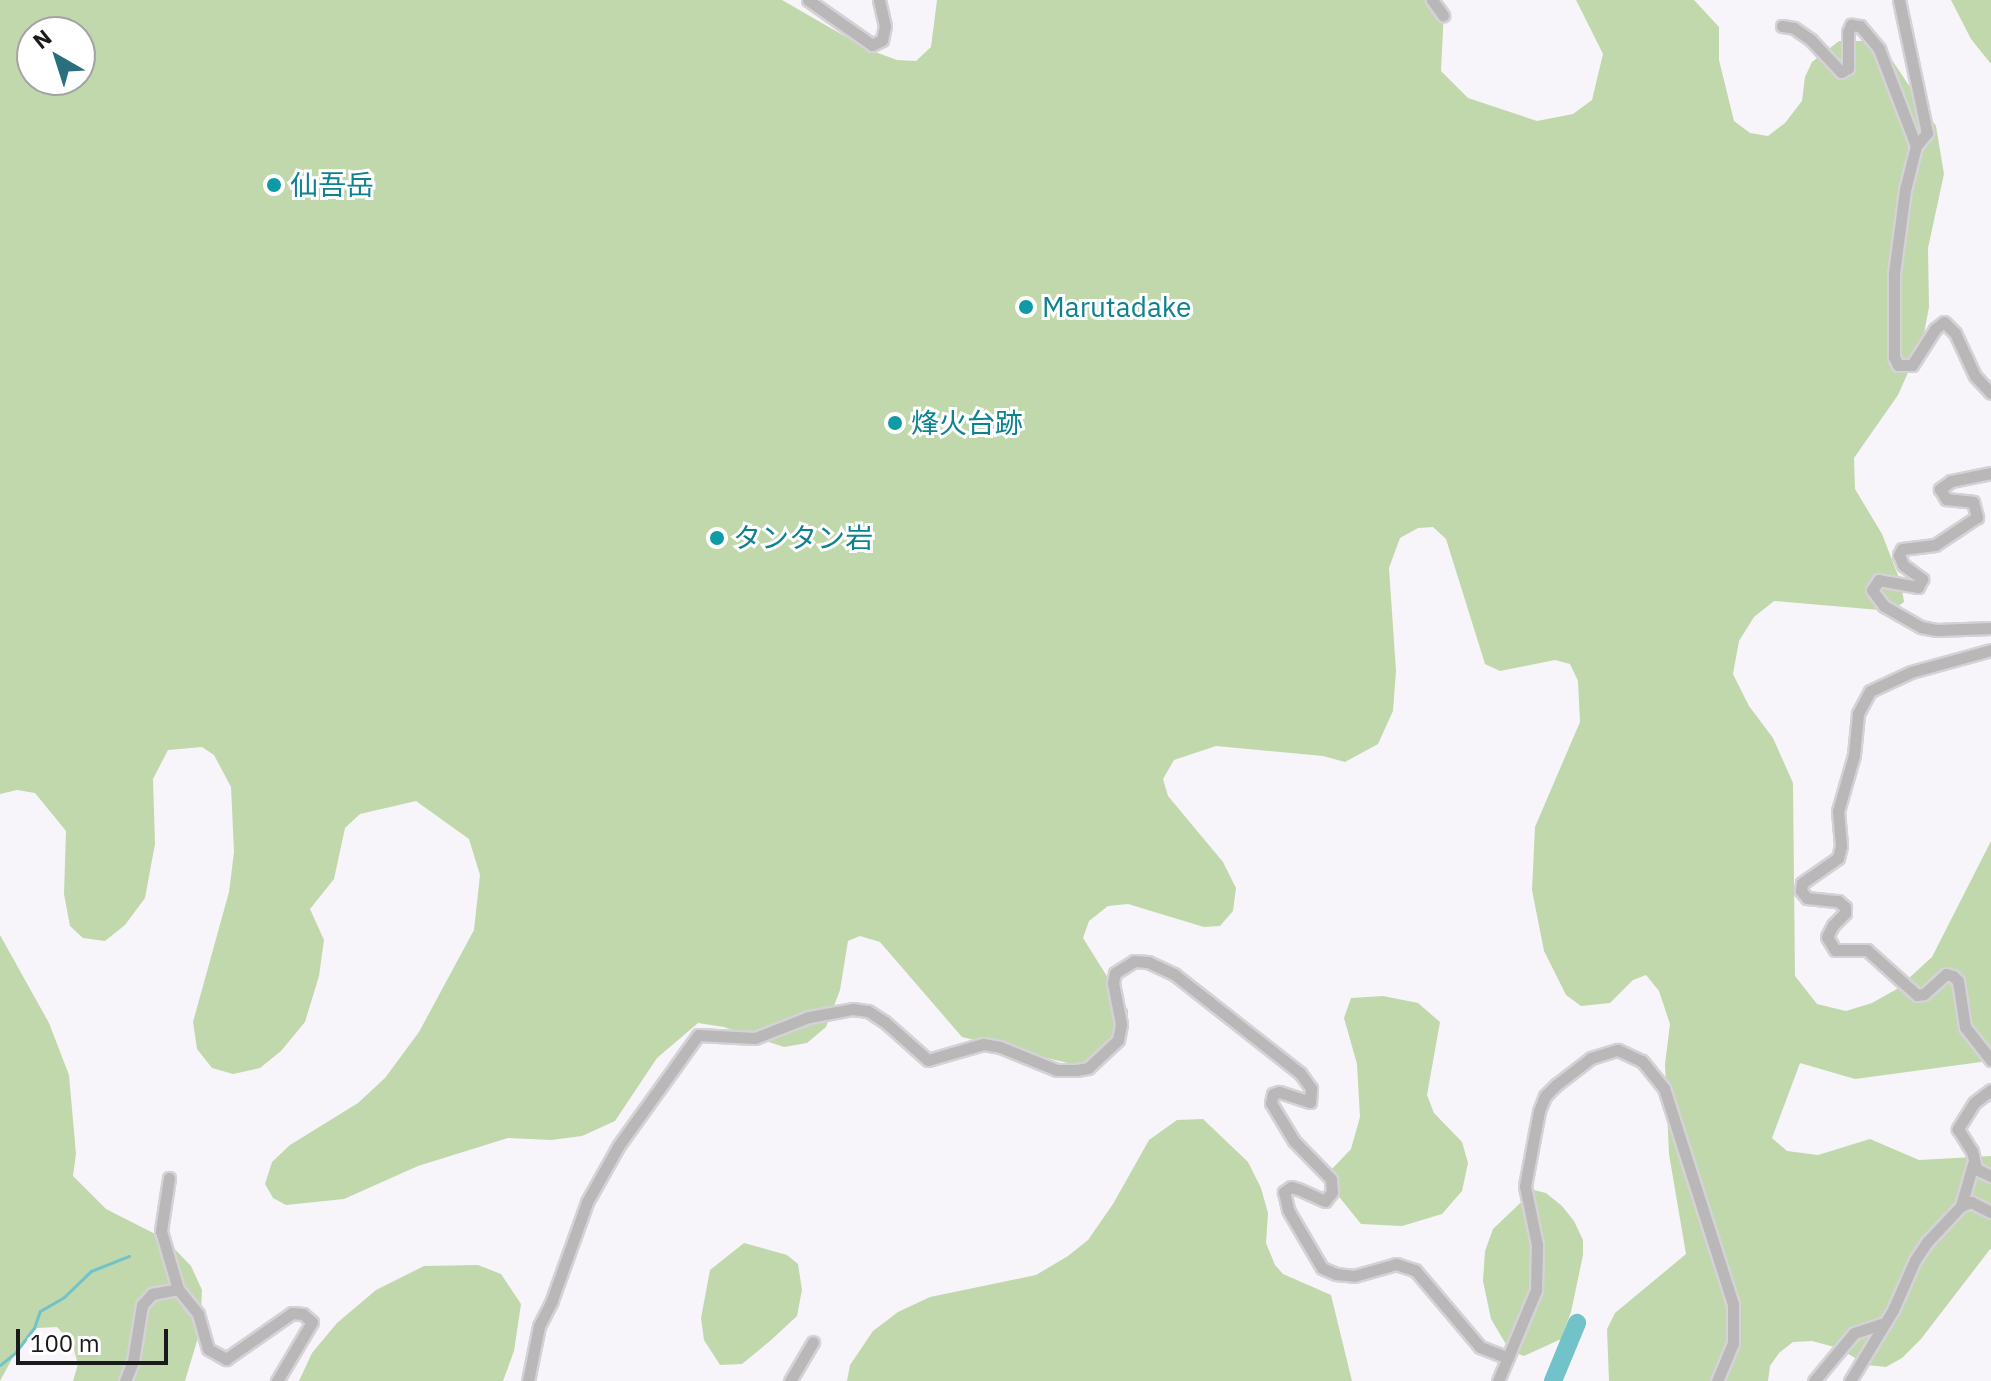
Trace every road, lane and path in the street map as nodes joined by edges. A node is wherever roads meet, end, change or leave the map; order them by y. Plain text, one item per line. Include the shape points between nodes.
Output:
1 (808, 0) edge
2 (879, 0) edge
3 (1432, 0) edge
4 (1899, 0) edge
5 (1443, 15) dead end
6 (1782, 26) dead end
7 (1916, 146) junction
8 (1991, 393) edge
9 (1991, 473) edge
10 (1991, 628) edge
11 (1991, 650) edge
12 (1991, 1060) edge
13 (1991, 1090) edge
14 (1973, 1164) junction
15 (1991, 1176) edge
16 (169, 1178) dead end
17 (1961, 1206) junction
18 (1991, 1212) edge
19 (178, 1289) junction
20 (1882, 1324) junction
21 (813, 1342) dead end
22 (1508, 1358) junction
23 (125, 1381) edge
24 (277, 1381) edge
25 (528, 1381) edge
26 (790, 1381) edge
27 (1498, 1381) edge
28 (1717, 1381) edge
29 (1814, 1381) edge
30 (1850, 1381) edge

1 - 2 street via 872,45 882,40 885,26
3 - 5 street
4 - 7 street via 1927,133
6 - 7 street via 1811,40 1841,72 1848,68 1848,32 1851,25 1860,26 1879,49
7 - 8 street via 1894,274 1894,357 1898,365 1912,365 1944,322
9 - 10 street via 1951,481 1940,489 1946,499 1973,502 1977,517 1935,545 1902,549 1903,565 1922,579 1918,587 1879,580 1872,590 1884,606 1921,627
11 - 12 street via 1911,672 1870,691 1858,714 1854,755 1838,811 1838,858 1802,883 1801,891 1807,898 1838,901 1845,907 1827,937 1835,950 1867,950 1917,995 1946,974 1953,976 1965,1027
13 - 14 street via 1974,1103 1958,1129 1972,1151
14 - 15 street
14 - 17 street
16 - 19 street via 161,1231
17 - 18 street via 1971,1202
17 - 20 street via 1915,1260
19 - 23 street via 152,1294 142,1305
19 - 24 street via 198,1314 208,1349 226,1359 292,1313 312,1322
20 - 29 street via 1854,1333
20 - 30 street
21 - 26 street
22 - 25 street via 1480,1347 1415,1270 1396,1264 1354,1276 1322,1268 1288,1210 1284,1192 1291,1187 1325,1201 1332,1192 1331,1179 1294,1141 1271,1103 1279,1092 1310,1102 1311,1088 1300,1073 1174,974 1134,961 1115,973 1118,1040 1088,1068 1057,1070 983,1044 928,1060 885,1022 853,1009 809,1017 755,1038 698,1035 619,1145 587,1202 539,1326
22 - 27 street
22 - 28 street via 1536,1290 1537,1245 1525,1186 1539,1111 1556,1085 1591,1058 1618,1050 1642,1061 1664,1088 1733,1304 1733,1343

